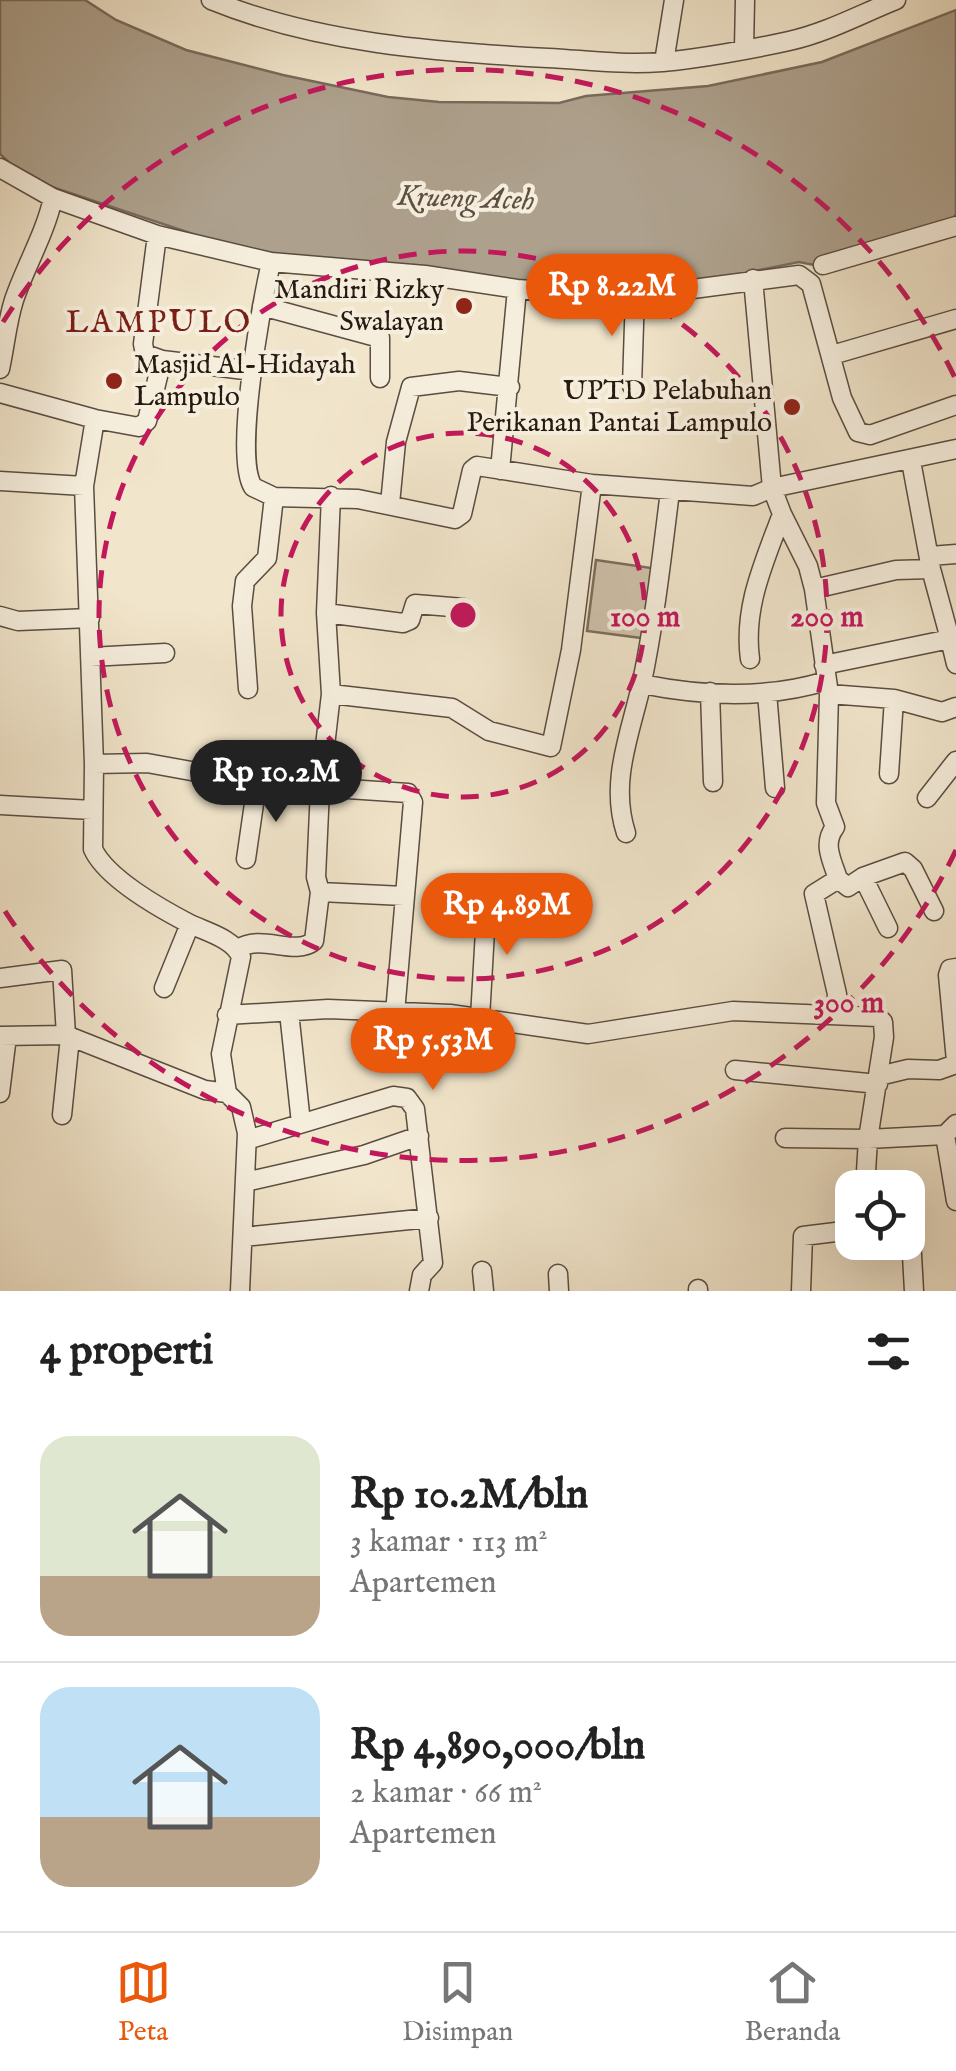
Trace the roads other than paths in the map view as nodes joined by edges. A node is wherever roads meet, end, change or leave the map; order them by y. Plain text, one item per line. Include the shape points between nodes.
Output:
1 (211, 0) edge
2 (674, 0) edge
3 (745, 0) edge
4 (896, 0) edge
5 (744, 48) junction
6 (664, 62) junction
7 (1, 172) edge
8 (53, 198) junction
9 (956, 226) edge
10 (157, 234) junction
11 (271, 262) junction
12 (824, 265) dead end
13 (753, 279) junction
14 (517, 289) junction
15 (635, 294) junction
16 (262, 306) junction
17 (956, 319) edge
18 (832, 355) junction
19 (162, 360) junction
20 (0, 369) edge
21 (253, 372) junction
22 (380, 378) dead end
23 (510, 386) junction
24 (632, 386) dead end
25 (0, 393) edge
26 (956, 405) edge
27 (94, 419) junction
28 (956, 449) edge
29 (910, 461) junction
30 (500, 470) junction
31 (0, 481) edge
32 (592, 484) junction
33 (84, 486) junction
34 (772, 488) junction
35 (670, 491) junction
36 (331, 496) junction
37 (274, 497) junction
38 (390, 504) junction
39 (782, 514) junction
40 (956, 554) edge
41 (931, 563) junction
42 (814, 589) junction
43 (464, 608) dead end
44 (326, 613) junction
45 (0, 616) edge
46 (90, 618) junction
47 (953, 638) edge
48 (165, 654) dead end
49 (90, 657) junction
50 (750, 659) dead end
51 (956, 664) edge
52 (826, 680) junction
53 (642, 684) junction
54 (248, 690) dead end
55 (710, 692) junction
56 (767, 692) junction
57 (331, 694) junction
58 (894, 699) junction
59 (954, 713) edge
60 (956, 760) edge
61 (94, 764) junction
62 (889, 774) dead end
63 (257, 782) junction
64 (712, 782) dead end
65 (775, 788) dead end
66 (320, 789) junction
67 (927, 798) dead end
68 (0, 805) edge
69 (92, 810) junction
70 (626, 833) dead end
71 (246, 859) dead end
72 (862, 877) junction
73 (838, 879) junction
74 (320, 892) junction
75 (465, 893) dead end
76 (404, 896) junction
77 (486, 896) junction
78 (548, 900) dead end
79 (934, 911) dead end
80 (190, 924) junction
81 (888, 928) dead end
82 (238, 950) junction
83 (956, 968) edge
84 (0, 978) edge
85 (164, 988) dead end
86 (289, 1012) junction
87 (395, 1013) junction
88 (227, 1015) junction
89 (836, 1015) junction
90 (480, 1018) junction
91 (4, 1036) edge
92 (68, 1036) junction
93 (956, 1063) edge
94 (736, 1070) dead end
95 (879, 1080) junction
96 (0, 1093) edge
97 (227, 1093) junction
98 (62, 1115) dead end
99 (301, 1124) junction
100 (951, 1129) edge
101 (419, 1136) junction
102 (785, 1138) dead end
103 (868, 1139) junction
104 (247, 1140) junction
105 (866, 1170) edge
106 (245, 1182) junction
107 (956, 1201) edge
108 (429, 1218) junction
109 (835, 1231) edge
110 (242, 1236) junction
111 (912, 1260) edge
112 (482, 1271) dead end
113 (240, 1291) edge
114 (420, 1291) edge
115 (484, 1291) edge
116 (802, 1291) edge
117 (914, 1291) edge

1 - 6 street via 302,28 390,44
2 - 6 street
3 - 5 street
4 - 5 street via 791,41
5 - 6 street
7 - 8 street
8 - 10 street
8 - 20 street via 14,301
9 - 12 street
10 - 11 street
10 - 19 street via 143,350
11 - 14 street
11 - 16 street
13 - 15 street
13 - 18 street via 807,279
13 - 34 street
14 - 15 street
14 - 23 street
15 - 24 street
16 - 21 street
16 - 22 street via 380,338
17 - 18 street
18 - 26 street via 858,432 870,435
19 - 21 street
19 - 27 street via 143,426
21 - 37 street via 247,472 253,488
23 - 30 street
23 - 38 street via 410,386
25 - 27 street
27 - 33 street
28 - 29 street
29 - 34 street
29 - 41 street
30 - 32 street
30 - 38 street via 474,468 455,519
31 - 33 street
32 - 35 street
32 - 57 street via 551,748 489,731 452,708
33 - 46 street
34 - 35 street via 753,496
34 - 39 street
35 - 53 street
36 - 37 street
36 - 38 street
36 - 44 street
37 - 54 street via 266,558 245,580
39 - 42 street
39 - 50 street via 753,593 746,632
40 - 41 street
41 - 42 street
41 - 47 street
42 - 52 street
43 - 44 street via 415,604 403,623
44 - 57 street
45 - 46 street
46 - 49 street
47 - 51 street
47 - 52 street
48 - 49 street
49 - 61 street
52 - 56 street
52 - 58 street
52 - 73 street via 826,803 835,827 827,844
53 - 55 street
53 - 70 street via 620,782
55 - 56 street
55 - 64 street
56 - 65 street
57 - 66 street
58 - 59 street
58 - 62 street
60 - 67 street
61 - 63 street via 147,764
61 - 69 street
63 - 66 street
63 - 71 street
66 - 74 street
66 - 76 street via 412,797
68 - 69 street
69 - 80 street via 98,860
72 - 73 street via 848,887
72 - 79 street via 905,862
72 - 81 street
73 - 89 street via 814,894
74 - 76 street
74 - 82 street via 310,946 254,941
75 - 77 street
76 - 87 street
77 - 78 street
77 - 90 street
80 - 82 street
80 - 85 street
82 - 88 street via 241,967
83 - 93 street via 948,975
84 - 92 street via 62,970
86 - 87 street
86 - 88 street
86 - 99 street
87 - 90 street
88 - 97 street via 220,1054
89 - 90 street via 733,1011 598,1034
89 - 95 street via 881,1019
91 - 92 street
91 - 96 street
92 - 97 street
92 - 98 street
93 - 95 street
94 - 95 street
95 - 103 street
97 - 104 street via 242,1107
99 - 101 street via 400,1095 415,1109
99 - 104 street
100 - 103 street
100 - 107 street
101 - 106 street
101 - 108 street
102 - 103 street
103 - 105 street
104 - 106 street
106 - 110 street
108 - 110 street
108 - 114 street via 432,1263
109 - 116 street via 804,1234
110 - 113 street
111 - 117 street
112 - 115 street

